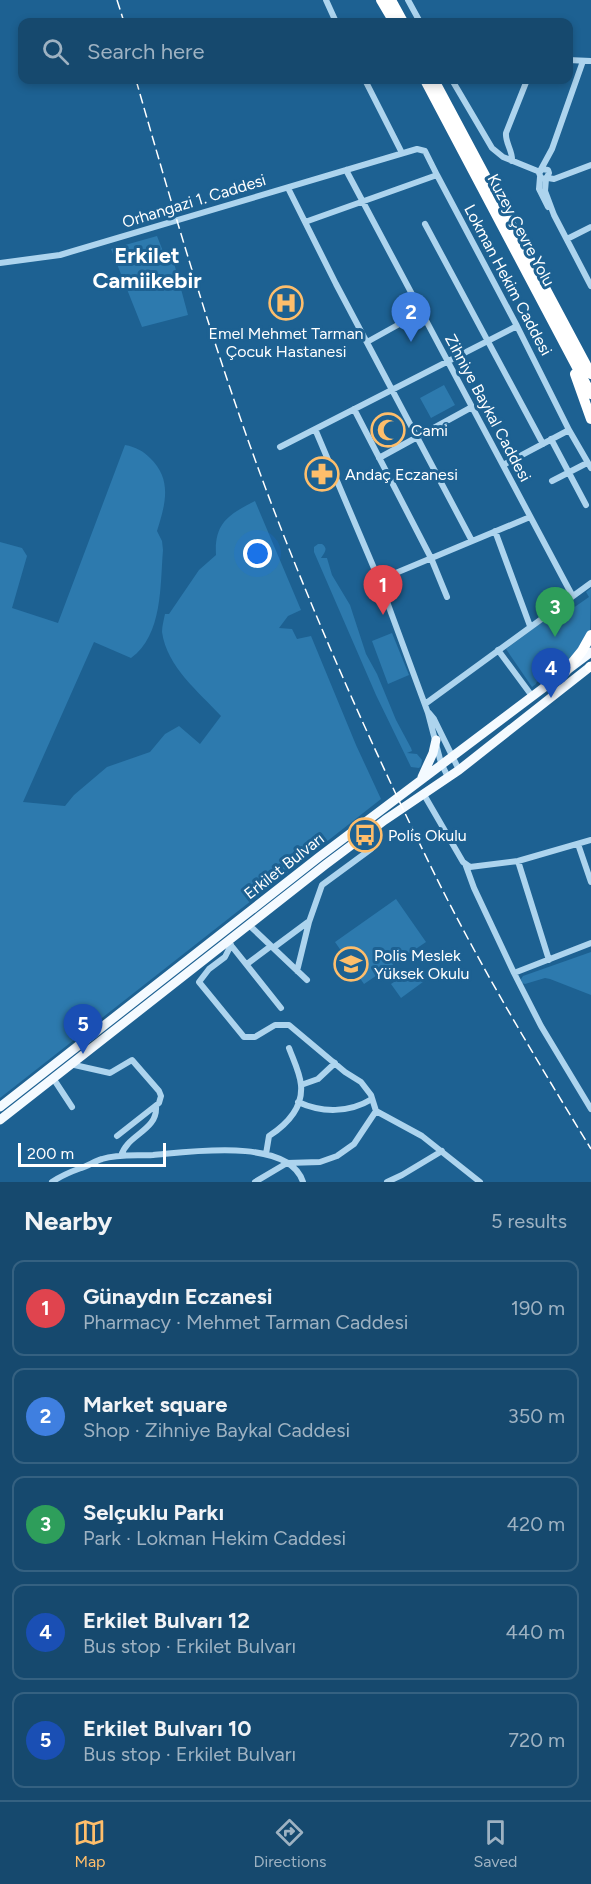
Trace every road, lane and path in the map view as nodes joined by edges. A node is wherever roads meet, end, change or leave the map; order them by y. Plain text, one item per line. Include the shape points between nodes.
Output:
1 (326, 0) edge
2 (381, 0) edge
3 (391, 0) edge
4 (408, 0) edge
5 (334, 18) edge
6 (392, 18) edge
7 (401, 18) edge
8 (418, 18) edge
9 (573, 60) edge
10 (582, 61) junction
11 (591, 61) edge
12 (367, 84) edge
13 (427, 84) edge
14 (436, 84) edge
15 (454, 84) edge
16 (525, 84) edge
17 (402, 153) junction
18 (512, 160) junction
19 (591, 165) edge
20 (346, 170) junction
21 (545, 174) junction
22 (437, 175) junction
23 (288, 188) junction
24 (363, 202) junction
25 (305, 222) junction
26 (425, 224) dead end
27 (591, 227) edge
28 (567, 239) junction
29 (0, 264) edge
30 (591, 267) edge
31 (582, 268) junction
32 (589, 276) edge
33 (591, 286) edge
34 (421, 312) junction
35 (517, 326) junction
36 (487, 340) junction
37 (367, 342) junction
38 (568, 351) junction
39 (448, 362) junction
40 (591, 374) edge
41 (393, 391) junction
42 (591, 394) edge
43 (472, 407) junction
44 (354, 409) junction
45 (591, 419) edge
46 (315, 429) junction
47 (569, 430) junction
48 (418, 437) junction
49 (551, 439) junction
50 (543, 444) junction
51 (280, 447) dead end
52 (379, 458) junction
53 (503, 465) junction
54 (589, 465) edge
55 (568, 472) junction
56 (552, 481) dead end
57 (585, 505) dead end
58 (530, 517) junction
59 (495, 531) junction
60 (472, 541) junction
61 (431, 558) junction
62 (379, 580) junction
63 (591, 583) edge
64 (572, 596) junction
65 (447, 597) dead end
66 (531, 626) junction
67 (591, 634) edge
68 (498, 650) junction
69 (591, 652) edge
70 (591, 667) edge
71 (565, 672) junction
72 (532, 696) junction
73 (425, 704) junction
74 (428, 713) junction
75 (436, 740) junction
76 (452, 755) junction
77 (441, 763) junction
78 (459, 770) junction
79 (448, 777) junction
80 (422, 779) junction
81 (423, 793) junction
82 (591, 840) edge
83 (578, 844) junction
84 (370, 849) dead end
85 (518, 861) junction
86 (466, 865) junction
87 (591, 882) edge
88 (309, 922) junction
89 (249, 925) junction
90 (230, 943) junction
91 (591, 943) edge
92 (272, 947) junction
93 (549, 960) junction
94 (247, 964) junction
95 (297, 971) junction
96 (514, 973) junction
97 (307, 980) dead end
98 (281, 1008) dead end
99 (289, 1048) dead end
100 (335, 1063) junction
101 (70, 1064) junction
102 (53, 1078) junction
103 (301, 1085) junction
104 (372, 1099) junction
105 (298, 1102) junction
106 (156, 1106) junction
107 (0, 1107) edge
108 (72, 1107) dead end
109 (591, 1109) edge
110 (376, 1111) junction
111 (0, 1120) edge
112 (117, 1136) dead end
113 (442, 1150) junction
114 (266, 1154) junction
115 (121, 1156) junction
116 (287, 1163) junction
117 (52, 1182) edge
118 (255, 1182) edge
119 (303, 1182) edge
120 (387, 1182) edge
121 (480, 1182) edge

1 - 5 street
2 - 6 highway
3 - 7 highway
4 - 8 street
9 - 10 street
10 - 11 street
10 - 21 street
12 - 17 street
13 - 38 highway, Kuzey Çevre Yolu
14 - 40 highway, Kuzey Çevre Yolu
15 - 18 street via 489,145
16 - 18 street via 506,130
17 - 20 street
17 - 22 street, Lokman Hekim Caddesi via 424,150
18 - 21 street
19 - 21 street via 553,179
20 - 23 street
20 - 24 street, Zihniye Baykal Caddesi
21 - 28 street via 540,193
22 - 24 street
22 - 35 street, Lokman Hekim Caddesi
23 - 25 street, Orhangazi 1. Caddesi
23 - 29 street, Orhangazi 1. Caddesi via 60,255
24 - 25 street
24 - 34 street, Zihniye Baykal Caddesi
25 - 37 street, Orhangazi 1. Caddesi
26 - 36 street
27 - 28 street
28 - 31 street
30 - 31 street
31 - 32 street
32 - 33 street
34 - 37 street
34 - 39 street, Zihniye Baykal Caddesi
35 - 36 street
35 - 47 street, Lokman Hekim Caddesi
36 - 39 street
36 - 50 street
37 - 41 street, Orhangazi 1. Caddesi
38 - 42 highway, Kuzey Çevre Yolu
38 - 45 highway
39 - 41 street
39 - 43 street, Zihniye Baykal Caddesi
41 - 44 street
41 - 48 street, Orhangazi 1. Caddesi
43 - 48 street
43 - 53 street, Zihniye Baykal Caddesi
44 - 46 street
44 - 52 street
46 - 51 street
46 - 62 street
47 - 49 street
47 - 54 street, Lokman Hekim Caddesi
48 - 52 street
48 - 60 street, Orhangazi 1. Caddesi
49 - 50 street
49 - 55 street
50 - 53 street
52 - 61 street
53 - 58 street, Zihniye Baykal Caddesi
54 - 55 street
55 - 56 street
55 - 57 street
58 - 59 street
58 - 64 street, Zihniye Baykal Caddesi
59 - 60 street
59 - 66 street
60 - 61 street
61 - 62 street
61 - 65 street
62 - 73 street
63 - 64 street
64 - 66 street
66 - 68 street
67 - 71 highway
68 - 72 street
68 - 73 street
69 - 71 main road, Erkilet Bulvarı
70 - 78 main road, Erkilet Bulvarı
71 - 72 main road, Erkilet Bulvarı
72 - 76 main road, Erkilet Bulvarı
73 - 74 street
74 - 75 street
74 - 76 street
75 - 77 street
75 - 80 main road
76 - 77 main road, Erkilet Bulvarı
76 - 78 street
77 - 79 street
77 - 80 main road, Erkilet Bulvarı
78 - 79 main road, Erkilet Bulvarı
79 - 81 main road, Erkilet Bulvarı
80 - 107 main road, Erkilet Bulvarı
81 - 86 street
81 - 89 main road, Erkilet Bulvarı
82 - 83 street
83 - 85 street
83 - 87 street
84 - 88 street via 322,885
85 - 86 street via 475,868
85 - 93 street
86 - 96 street
88 - 92 street
88 - 95 street
89 - 90 main road, Erkilet Bulvarı
89 - 92 street
90 - 94 street
90 - 100 street via 225,957 199,982 244,1037 255,1037 275,1025 289,1025
90 - 101 main road, Erkilet Bulvarı
91 - 93 street
92 - 94 street
92 - 95 street
93 - 96 street
94 - 98 street
95 - 97 street
96 - 109 street
99 - 103 street
100 - 103 street via 318,1079
100 - 104 street via 361,1082
101 - 102 main road, Erkilet Bulvarı
101 - 106 street via 110,1073 132,1060 160,1093
102 - 108 street
102 - 111 main road, Erkilet Bulvarı
103 - 105 street
104 - 105 street via 358,1107 339,1110
104 - 110 street
105 - 114 street via 289,1121 269,1136
106 - 112 street
106 - 115 street via 153,1121 125,1144
110 - 113 street
110 - 116 street via 354,1144 337,1156 320,1162
113 - 120 street
113 - 121 street
114 - 115 street
114 - 116 street
115 - 117 street via 97,1160
116 - 118 street
116 - 119 street via 299,1172

